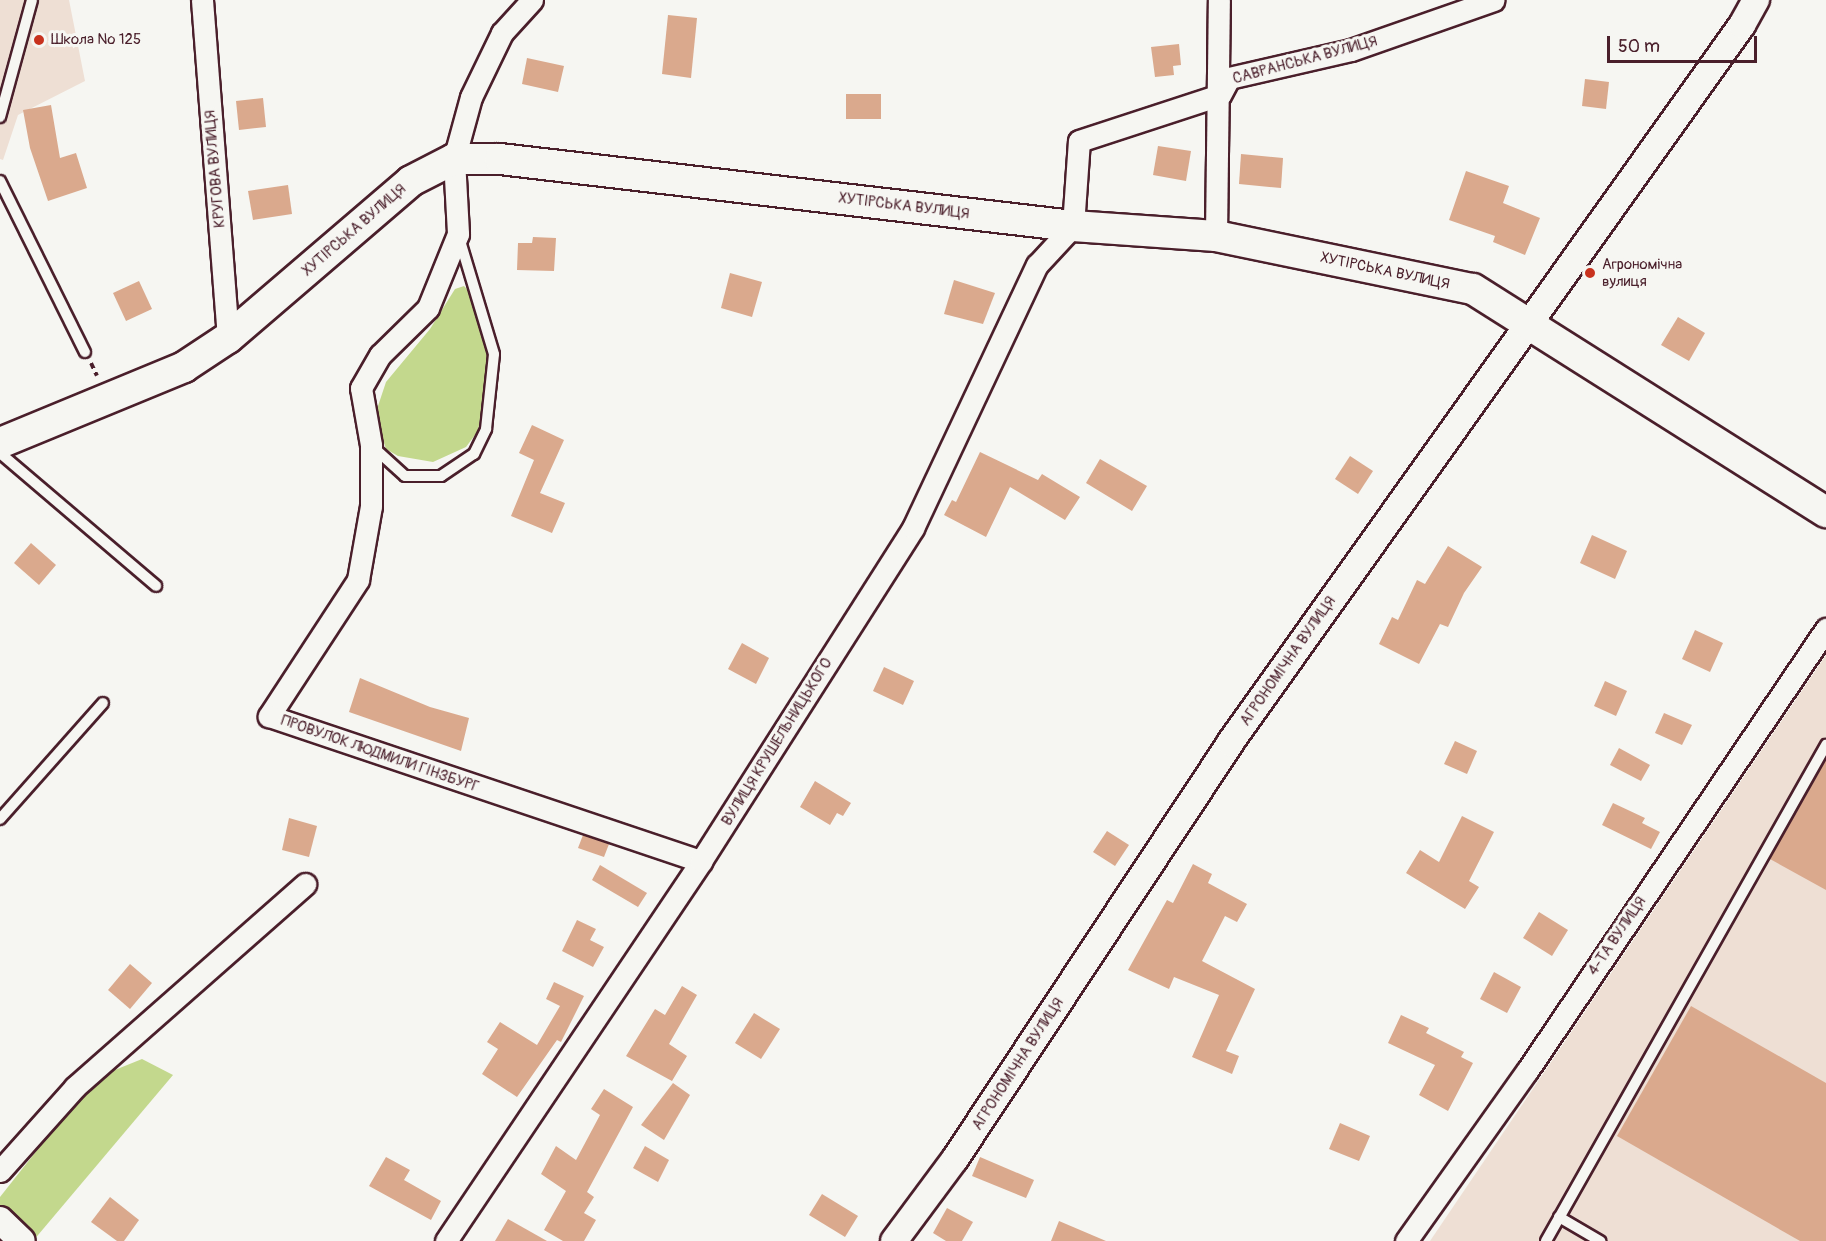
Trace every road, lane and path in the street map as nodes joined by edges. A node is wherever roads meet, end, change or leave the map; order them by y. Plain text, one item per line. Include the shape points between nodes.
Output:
1 (32, 0) edge
2 (202, 0) edge
3 (532, 0) edge
4 (1220, 0) edge
5 (1494, 0) edge
6 (1756, 0) edge
7 (1449, 8) edge
8 (1220, 95) junction
9 (0, 117) edge
10 (454, 159) junction
11 (0, 181) edge
12 (1073, 226) junction
13 (458, 234) junction
14 (1216, 236) junction
15 (1527, 322) junction
16 (228, 338) junction
17 (85, 352) dead end
18 (0, 443) edge
19 (371, 446) junction
20 (0, 453) edge
21 (1826, 512) edge
22 (156, 586) dead end
23 (1826, 629) edge
24 (103, 703) dead end
25 (1826, 745) edge
26 (0, 819) edge
27 (701, 861) junction
28 (305, 884) dead end
29 (0, 1171) edge
30 (1559, 1217) junction
31 (0, 1220) edge
32 (22, 1241) edge
33 (446, 1241) edge
34 (894, 1241) edge
35 (1406, 1241) edge
36 (1546, 1241) edge
37 (1600, 1241) edge

1 - 9 lane
2 - 16 street, КРУГОВА ВУЛИЦЯ
3 - 10 street, ПРОВУЛОК ЛЮДМИЛИ ГІНЗБУРГ via 502,33 471,97
4 - 8 street
5 - 7 street, САВРАНСЬКА ВУЛИЦЯ
6 - 15 street, АГРОНОМІЧНА ВУЛИЦЯ via 1742,25
7 - 8 street, САВРАНСЬКА ВУЛИЦЯ via 1351,50 1228,78
8 - 12 street, САВРАНСЬКА ВУЛИЦЯ via 1079,141
8 - 14 street
10 - 12 main road, ХУТІРСЬКА ВУЛИЦЯ via 500,159
10 - 13 street, ПРОВУЛОК ЛЮДМИЛИ ГІНЗБУРГ
10 - 16 main road, ХУТІРСЬКА ВУЛИЦЯ via 411,181
11 - 17 lane
12 - 14 main road, ХУТІРСЬКА ВУЛИЦЯ
12 - 27 street, ВУЛИЦЯ КРУШЕЛЬНИЦЬКОГО via 1037,265 913,528
13 - 19 street, ПРОВУЛОК ЛЮДМИЛИ ГІНЗБУРГ via 428,308 380,355 361,388
13 - 19 lane via 494,354 486,429 474,454 441,476 405,476
14 - 15 main road, ХУТІРСЬКА ВУЛИЦЯ via 1473,289
15 - 21 main road, ХУТІРСЬКА ВУЛИЦЯ
15 - 34 street, АГРОНОМІЧНА ВУЛИЦЯ via 1230,743 955,1159
16 - 18 main road, ХУТІРСЬКА ВУЛИЦЯ via 184,367
19 - 27 street, ПРОВУЛОК ЛЮДМИЛИ ГІНЗБУРГ via 371,506 358,580 268,716
20 - 22 lane
23 - 35 street, 4-ТА ВУЛИЦЯ via 1527,1071
24 - 26 lane
25 - 30 lane
27 - 33 street, ВУЛИЦЯ КРУШЕЛЬНИЦЬКОГО
28 - 29 street via 75,1087
30 - 36 lane
30 - 37 lane
31 - 32 street

